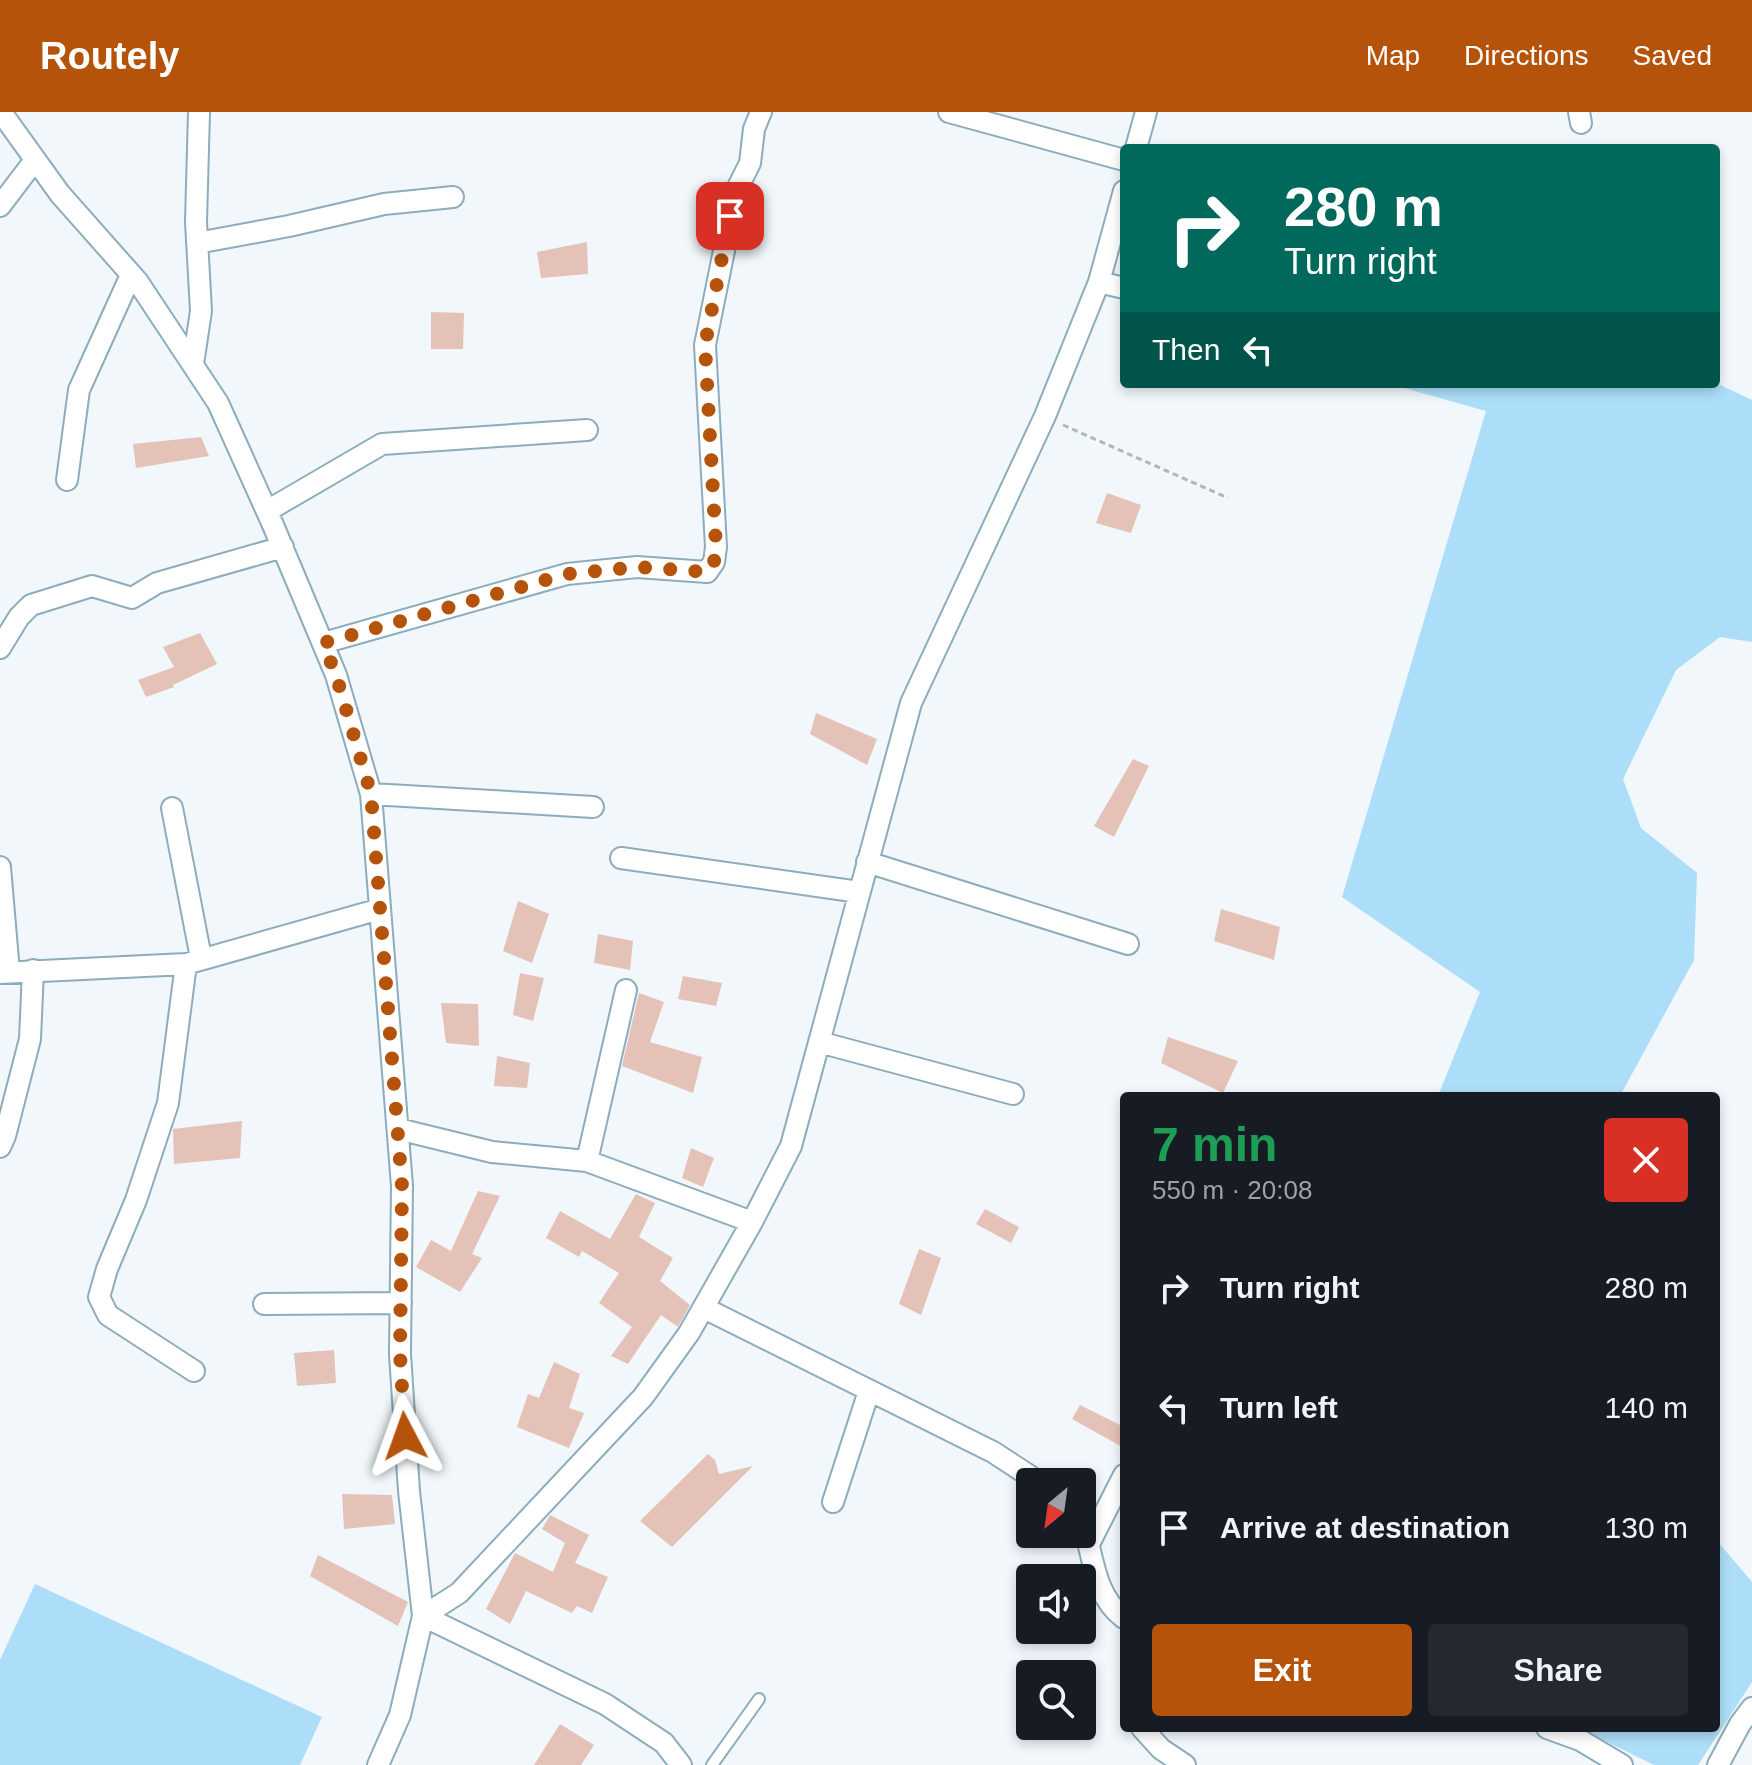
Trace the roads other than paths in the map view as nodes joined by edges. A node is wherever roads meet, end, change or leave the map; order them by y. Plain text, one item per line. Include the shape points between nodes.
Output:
1 (1, 112) edge
2 (199, 112) edge
3 (761, 112) edge
4 (949, 112) edge
5 (1146, 112) edge
6 (1137, 144) edge
7 (1120, 159) edge
8 (35, 160) junction
9 (453, 197) dead end
10 (0, 206) edge
11 (1120, 206) edge
12 (197, 243) junction
13 (131, 275) junction
14 (1099, 282) junction
15 (1120, 287) edge
16 (193, 364) junction
17 (587, 430) dead end
18 (67, 480) dead end
19 (267, 511) junction
20 (283, 547) junction
21 (323, 643) junction
22 (0, 648) edge
23 (371, 794) junction
24 (593, 807) dead end
25 (172, 808) dead end
26 (621, 858) dead end
27 (867, 862) junction
28 (0, 867) edge
29 (859, 892) junction
30 (380, 909) junction
31 (1128, 944) dead end
32 (194, 961) junction
33 (33, 970) junction
34 (4, 972) edge
35 (626, 990) dead end
36 (819, 1042) junction
37 (1013, 1094) dead end
38 (398, 1129) junction
39 (0, 1147) edge
40 (587, 1161) junction
41 (752, 1222) junction
42 (401, 1303) junction
43 (264, 1304) dead end
44 (704, 1308) junction
45 (194, 1371) dead end
46 (869, 1391) junction
47 (1018, 1468) edge
48 (1120, 1483) edge
49 (833, 1502) dead end
50 (1096, 1530) edge
51 (1091, 1548) edge
52 (1120, 1615) edge
53 (423, 1616) junction
54 (759, 1699) dead end
55 (1752, 1708) edge
56 (1146, 1732) edge
57 (1558, 1732) edge
58 (378, 1765) edge
59 (681, 1765) edge
60 (712, 1765) edge
61 (1185, 1765) edge
62 (1622, 1765) edge
63 (1718, 1765) edge

1 - 8 street
2 - 12 street
3 - 21 street via 750,163 736,191 705,345 716,547 707,572 637,567 567,574
4 - 7 street
5 - 6 street
8 - 10 street
8 - 13 street
9 - 12 street via 384,204
11 - 14 street
12 - 16 street via 201,311
13 - 16 street
13 - 18 street via 79,390
14 - 15 street
14 - 27 street via 1045,416 911,703
16 - 19 street via 218,403
17 - 19 street via 382,444
19 - 20 street
20 - 21 street
20 - 22 street via 157,583 132,598 92,586 31,605
21 - 23 street
23 - 24 street
23 - 30 street
25 - 32 street
26 - 29 street
27 - 29 street
27 - 31 street
28 - 34 street
29 - 36 street
30 - 32 street
30 - 38 street
32 - 33 street
32 - 45 street via 168,1103 99,1297 108,1315
33 - 34 street
33 - 39 street via 30,1039
35 - 40 street
36 - 37 street
36 - 41 street via 791,1146
38 - 40 street via 492,1152
38 - 42 street
40 - 41 street
41 - 44 street
42 - 43 street
42 - 53 street via 409,1491
44 - 46 street
44 - 53 street via 643,1397 459,1593
46 - 47 street
46 - 49 street
48 - 50 street
51 - 52 street via 1099,1588
53 - 58 street via 400,1715
53 - 59 street via 605,1704 664,1743
54 - 60 lane
55 - 63 street
56 - 61 street
57 - 62 street

